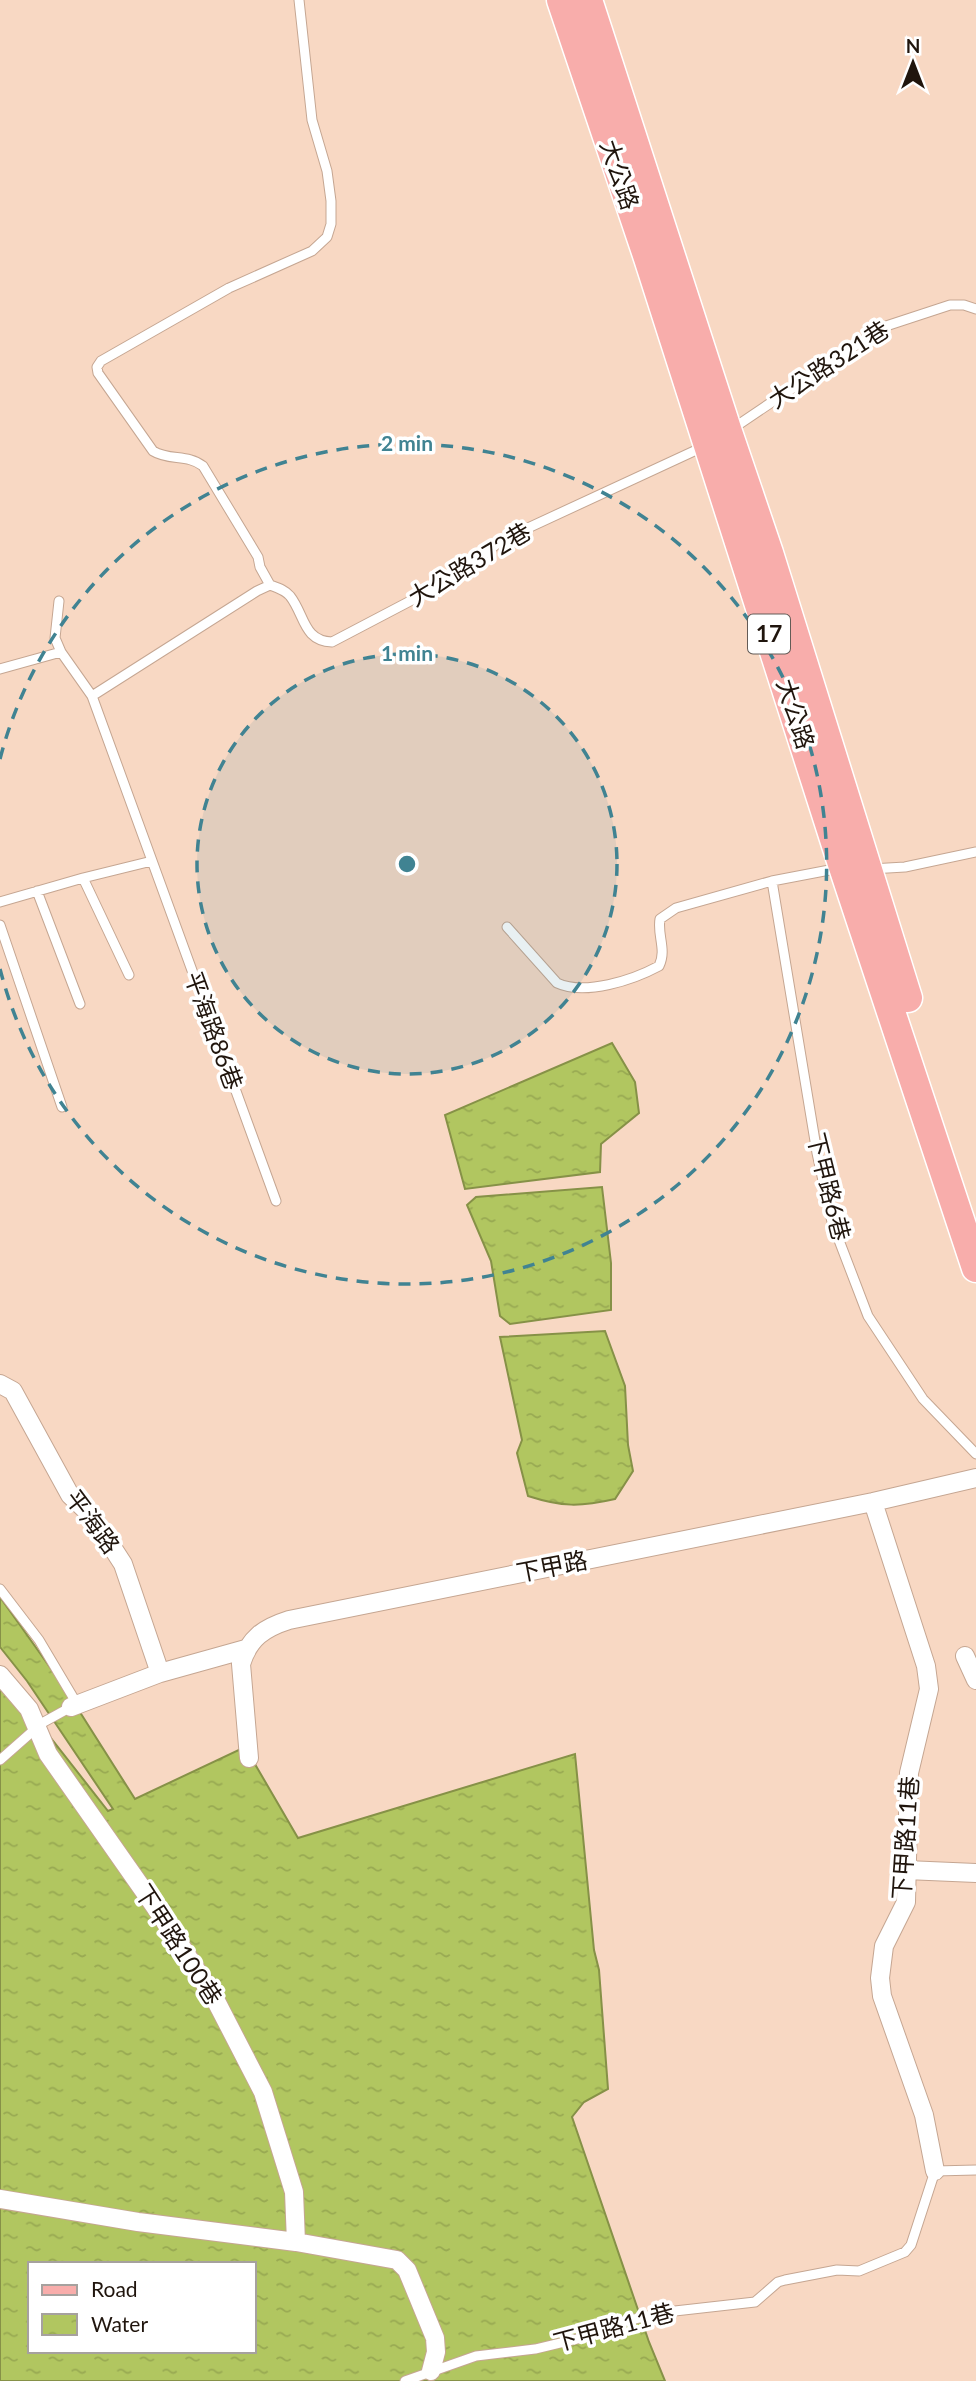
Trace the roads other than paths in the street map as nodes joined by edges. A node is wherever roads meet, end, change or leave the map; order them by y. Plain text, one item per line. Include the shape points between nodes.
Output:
1 (299, 0) edge
2 (561, 0) edge
3 (588, 0) edge
4 (976, 309) edge
5 (717, 438) junction
6 (270, 585) junction
7 (59, 601) dead end
8 (61, 652) junction
9 (0, 669) edge
10 (92, 696) junction
11 (976, 852) edge
12 (152, 861) junction
13 (855, 868) junction
14 (83, 878) junction
15 (772, 881) junction
16 (37, 891) junction
17 (0, 902) edge
18 (0, 925) edge
19 (507, 927) dead end
20 (130, 975) dead end
21 (80, 1004) dead end
22 (62, 1107) dead end
23 (276, 1201) dead end
24 (976, 1218) edge
25 (976, 1268) edge
26 (0, 1384) edge
27 (976, 1454) edge
28 (976, 1478) edge
29 (873, 1502) junction
30 (0, 1589) edge
31 (246, 1649) junction
32 (965, 1656) dead end
33 (160, 1673) junction
34 (0, 1675) edge
35 (976, 1680) edge
36 (74, 1705) junction
37 (40, 1725) junction
38 (249, 1758) dead end
39 (0, 1760) edge
40 (906, 1870) junction
41 (976, 1873) edge
42 (976, 2170) edge
43 (935, 2171) junction
44 (0, 2199) edge
45 (296, 2242) junction
46 (437, 2369) junction
47 (405, 2381) edge

1 - 6 lane via 313,120 331,201 327,237 312,251 206,300 97,367 153,451 203,466
2 - 5 main road, 大公路 / 17 via 648,258
3 - 5 main road, 大公路 / 17
4 - 5 lane, 大公路321巷 via 950,305 883,327
5 - 6 lane, 大公路372巷 via 502,540 454,578 332,642 311,635 289,595
5 - 13 main road, 大公路 / 17 via 769,553
6 - 10 lane
7 - 8 lane, 平海路86巷 via 55,638
8 - 9 lane
8 - 10 lane, 平海路86巷
10 - 12 lane, 平海路86巷
11 - 13 lane via 905,867
12 - 14 lane
12 - 23 lane, 平海路86巷
13 - 15 lane
13 - 24 main road, 大公路 / 17
13 - 25 main road, 大公路 / 17
14 - 16 lane
14 - 20 lane
15 - 19 lane via 666,914 660,919 664,951 659,966 600,987 583,989 557,983
15 - 27 lane, 下甲路6巷 via 832,1222 875,1327 923,1399
16 - 17 lane
16 - 21 lane
18 - 22 lane
26 - 33 street, 平海路 via 13,1391 66,1489 92,1516 123,1564
28 - 29 street, 下甲路
29 - 31 street, 下甲路 via 289,1620 255,1636
29 - 40 street, 下甲路11巷 via 926,1666 929,1689 909,1773
30 - 36 lane via 40,1640
31 - 33 street
31 - 38 street via 241,1664
32 - 35 street
33 - 36 street
34 - 37 street, 下甲路100巷
36 - 37 lane
37 - 39 lane
37 - 45 street, 下甲路100巷 via 48,1754 216,2001 263,2092 294,2192
40 - 41 street
40 - 43 street, 下甲路11巷 via 906,1902 884,1946 880,1978 924,2115
42 - 43 lane
43 - 46 lane, 下甲路11巷 via 911,2245 905,2252 859,2271 837,2270 785,2280 755,2302 666,2312 621,2322 589,2336 535,2349 490,2352
44 - 45 street
45 - 46 street via 397,2260 407,2270 435,2338
46 - 47 lane, 下甲路11巷

